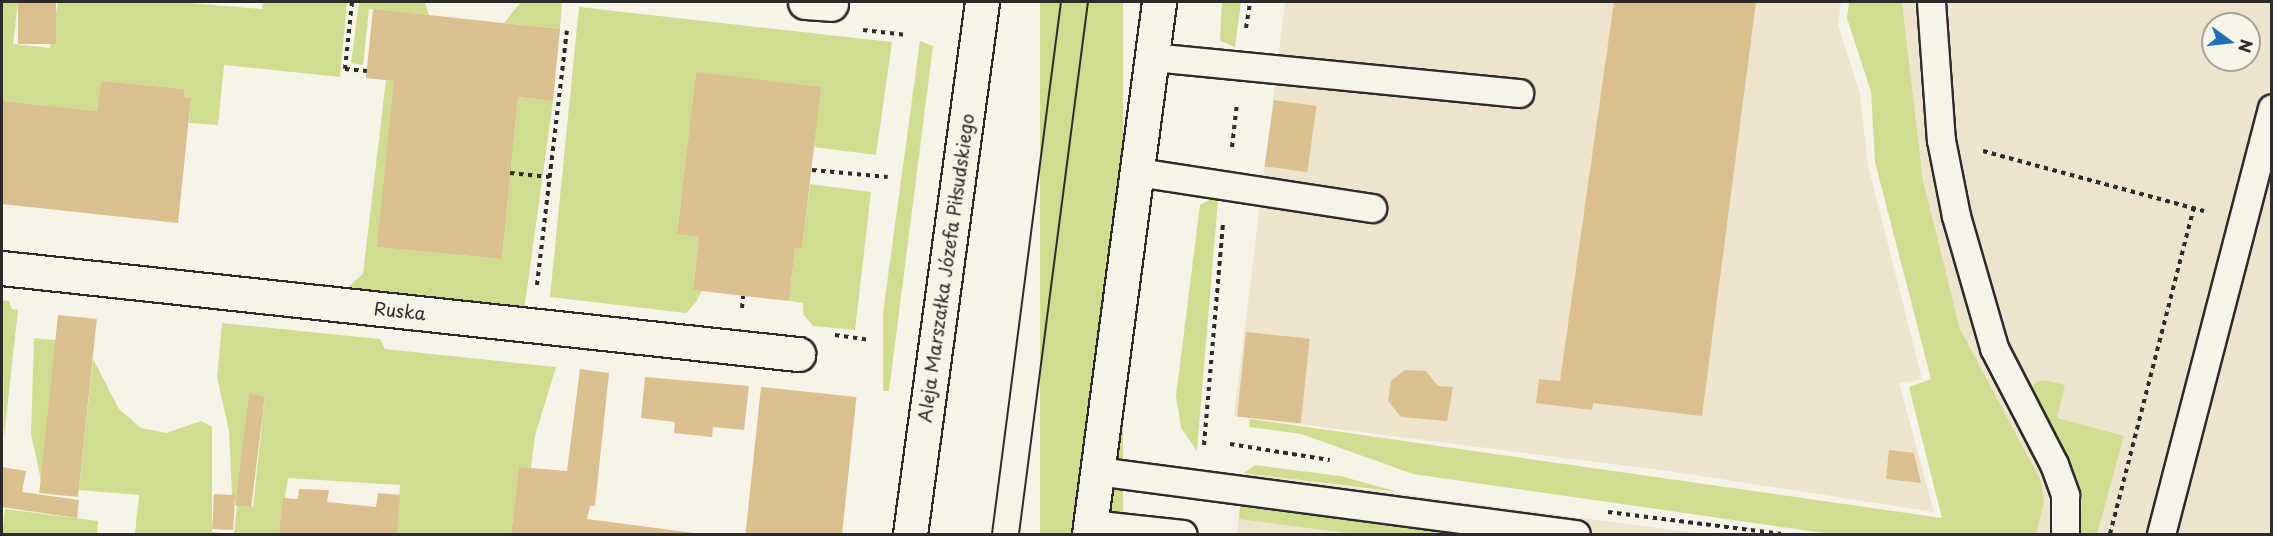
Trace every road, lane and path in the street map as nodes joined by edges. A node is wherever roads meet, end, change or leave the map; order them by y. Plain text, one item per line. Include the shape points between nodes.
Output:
1 (352, 2) edge
2 (982, 2) edge
3 (1159, 2) edge
4 (1250, 2) edge
5 (1931, 2) edge
6 (861, 30) dead end
7 (567, 31) dead end
8 (907, 35) dead end
9 (1152, 57) junction
10 (1241, 69) junction
11 (367, 71) dead end
12 (1519, 93) dead end
13 (2271, 108) edge
14 (1941, 140) junction
15 (812, 170) dead end
16 (1137, 172) junction
17 (510, 173) dead end
18 (549, 177) junction
19 (888, 177) dead end
20 (1228, 186) junction
21 (1372, 208) dead end
22 (2194, 208) junction
23 (2242, 220) junction
24 (539, 266) dead end
25 (2, 268) edge
26 (798, 354) dead end
27 (1203, 450) dead end
28 (1097, 471) junction
29 (1090, 529) edge
30 (910, 534) edge
31 (1182, 534) edge
32 (1576, 534) edge
33 (2066, 534) edge
34 (2110, 534) edge
35 (2161, 534) edge

1 - 11 path via 345,69
2 - 30 main road, Aleja Marszałka Józefa Piłsudskiego
3 - 9 main road
4 - 10 path
5 - 14 lane
6 - 8 path
7 - 18 path
9 - 10 lane
9 - 16 main road
10 - 12 lane
10 - 20 path
13 - 23 lane
14 - 22 path
14 - 33 lane via 1956,216 1994,348 2054,464 2066,495
15 - 19 path
16 - 20 lane
16 - 28 main road
17 - 18 path
18 - 24 path
20 - 21 lane
20 - 27 path
22 - 23 path
22 - 34 path
23 - 35 lane
25 - 26 main road, Ruska
28 - 29 main road
28 - 32 lane
29 - 31 lane

